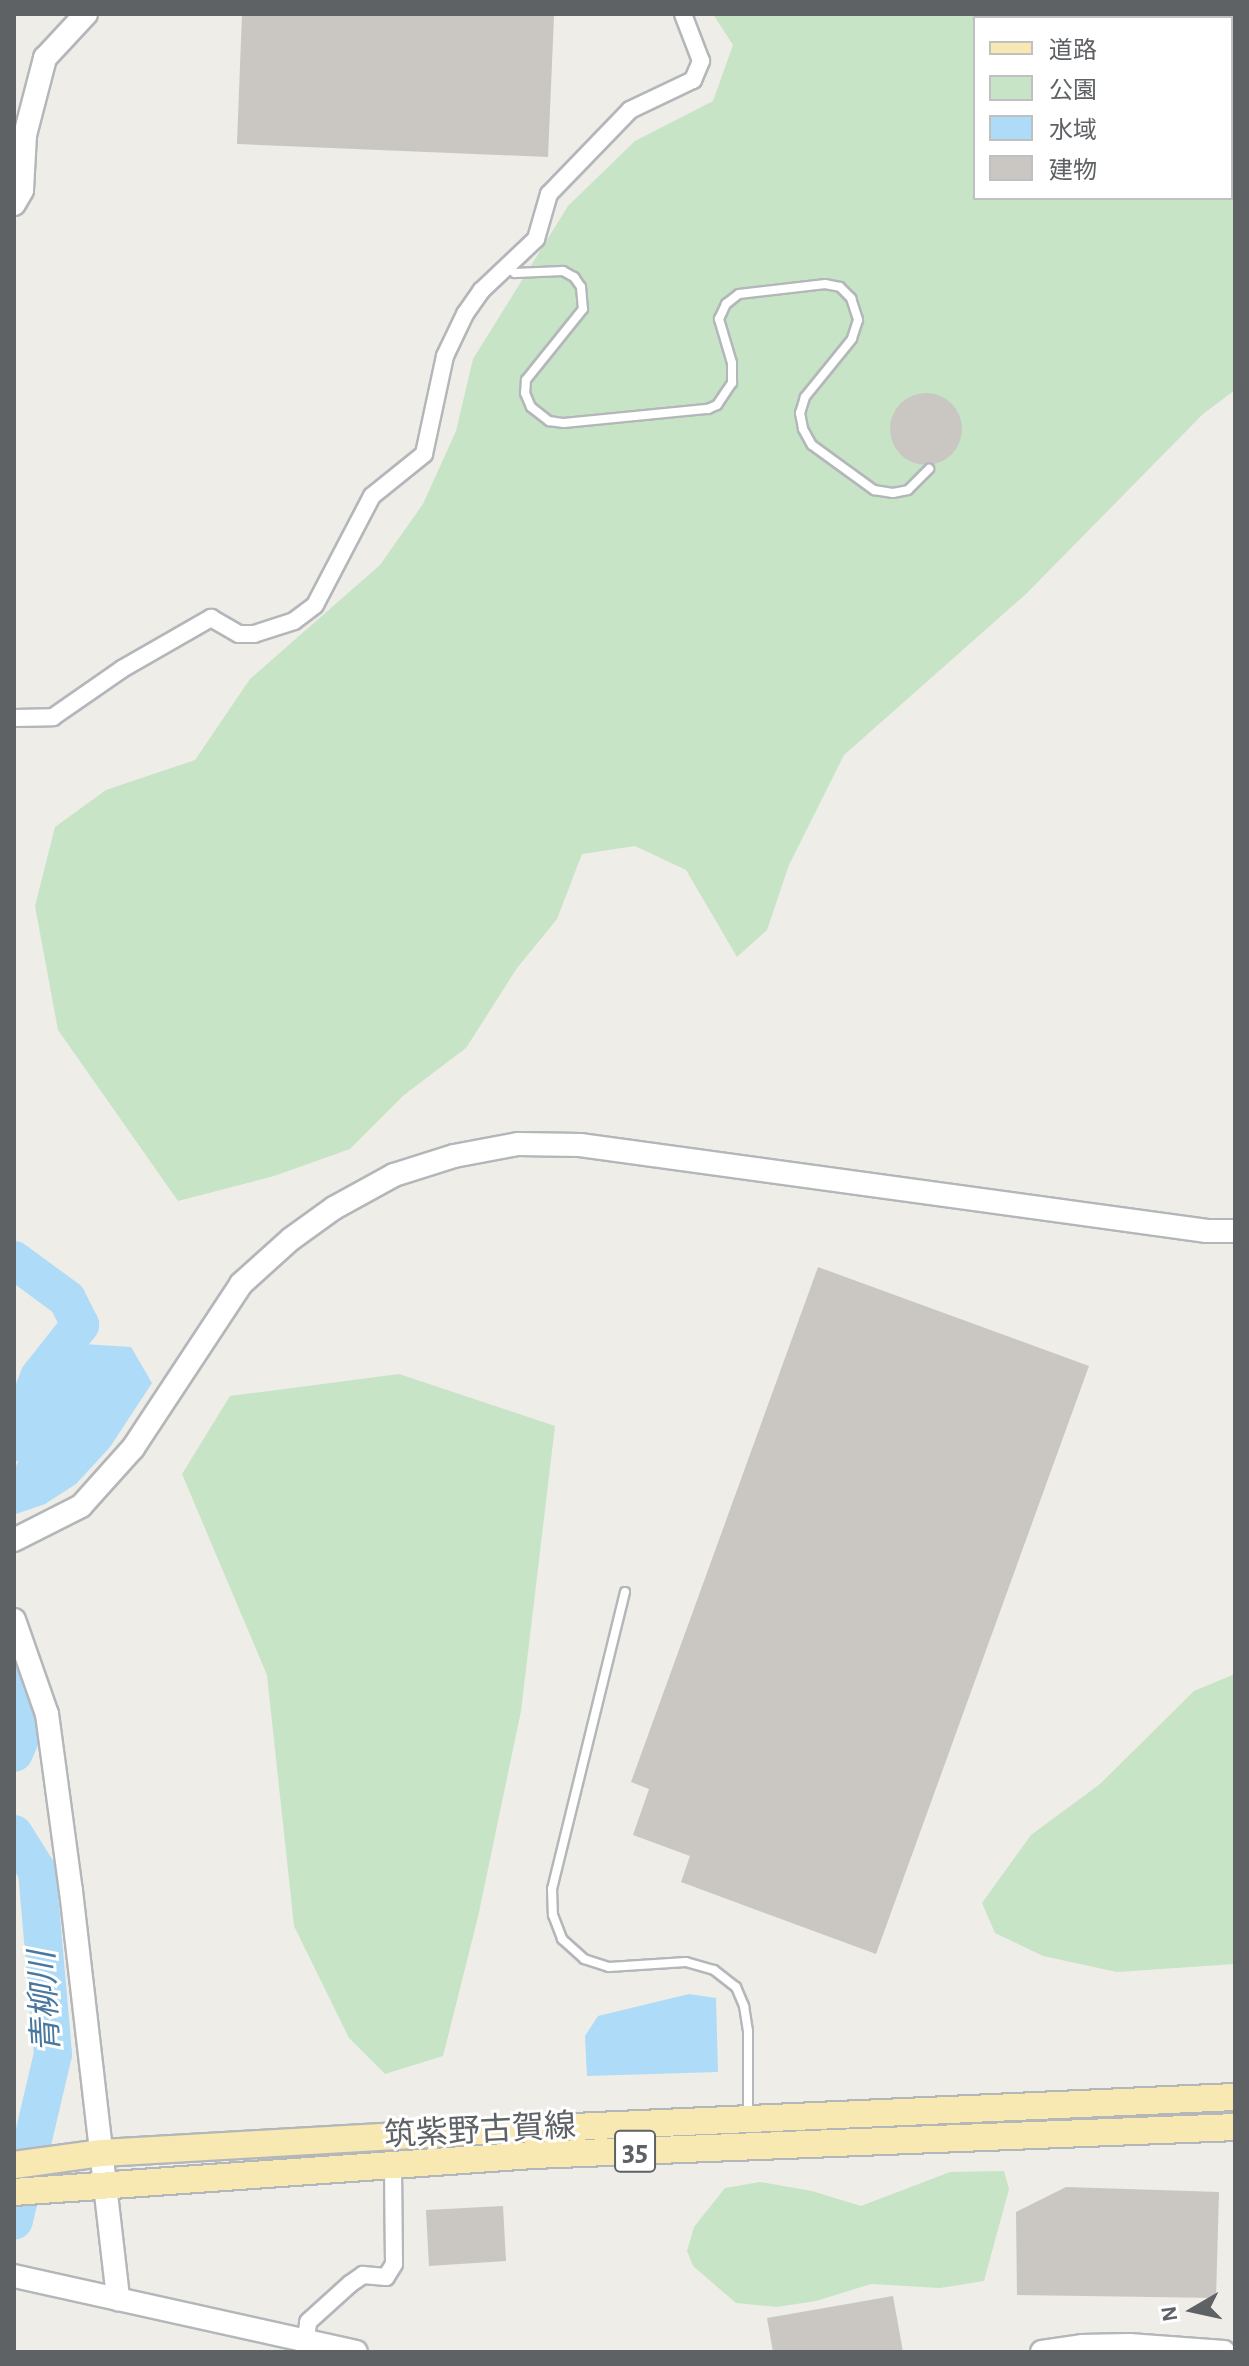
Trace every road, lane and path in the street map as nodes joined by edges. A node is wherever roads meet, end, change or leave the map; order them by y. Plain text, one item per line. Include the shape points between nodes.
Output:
1 (86, 14) edge
2 (683, 14) edge
3 (14, 204) edge
4 (507, 267) junction
5 (929, 469) dead end
6 (14, 718) edge
7 (1235, 1231) edge
8 (14, 1540) edge
9 (625, 1592) dead end
10 (14, 1620) edge
11 (1235, 2097) edge
12 (748, 2117) junction
13 (1235, 2127) edge
14 (102, 2153) junction
15 (14, 2165) edge
16 (393, 2165) junction
17 (106, 2183) junction
18 (25, 2191) edge
19 (14, 2276) edge
20 (118, 2299) junction
21 (304, 2345) edge
22 (356, 2352) edge
23 (1042, 2352) edge
24 (1224, 2352) edge

1 - 3 street via 45,58 25,135 22,190
2 - 4 street via 701,61 693,80 630,110 607,131 549,194 536,239
4 - 5 lane via 515,273 563,271 581,287 583,309 526,380 531,407 549,421 564,423 717,405 732,383 719,319 726,304 739,294 825,284 840,287 851,298 858,320 852,339 805,397 803,429 812,445 874,490 908,490
4 - 6 street via 481,291 445,356 424,454 372,496 315,605 294,621 254,634 239,634 211,618 122,669 53,717
7 - 8 street via 580,1145 518,1144 454,1156 394,1175 291,1239 241,1284 133,1448 81,1506
9 - 12 lane via 552,1889 553,1915 562,1939 584,1959 609,1967 686,1962 714,1970 736,1987 748,2031
10 - 14 street via 47,1714
11 - 12 main road, 筑紫野古賀線 / 35
12 - 14 main road, 筑紫野古賀線 / 35
13 - 16 main road, 筑紫野古賀線 / 35
14 - 15 main road, 筑紫野古賀線 / 35
14 - 17 street
16 - 17 main road, 筑紫野古賀線 / 35
16 - 21 street via 394,2264 386,2277 363,2275 350,2284 308,2322
17 - 18 main road, 筑紫野古賀線 / 35
17 - 20 street
19 - 20 street
20 - 21 street
21 - 22 street
23 - 24 street via 1129,2345

